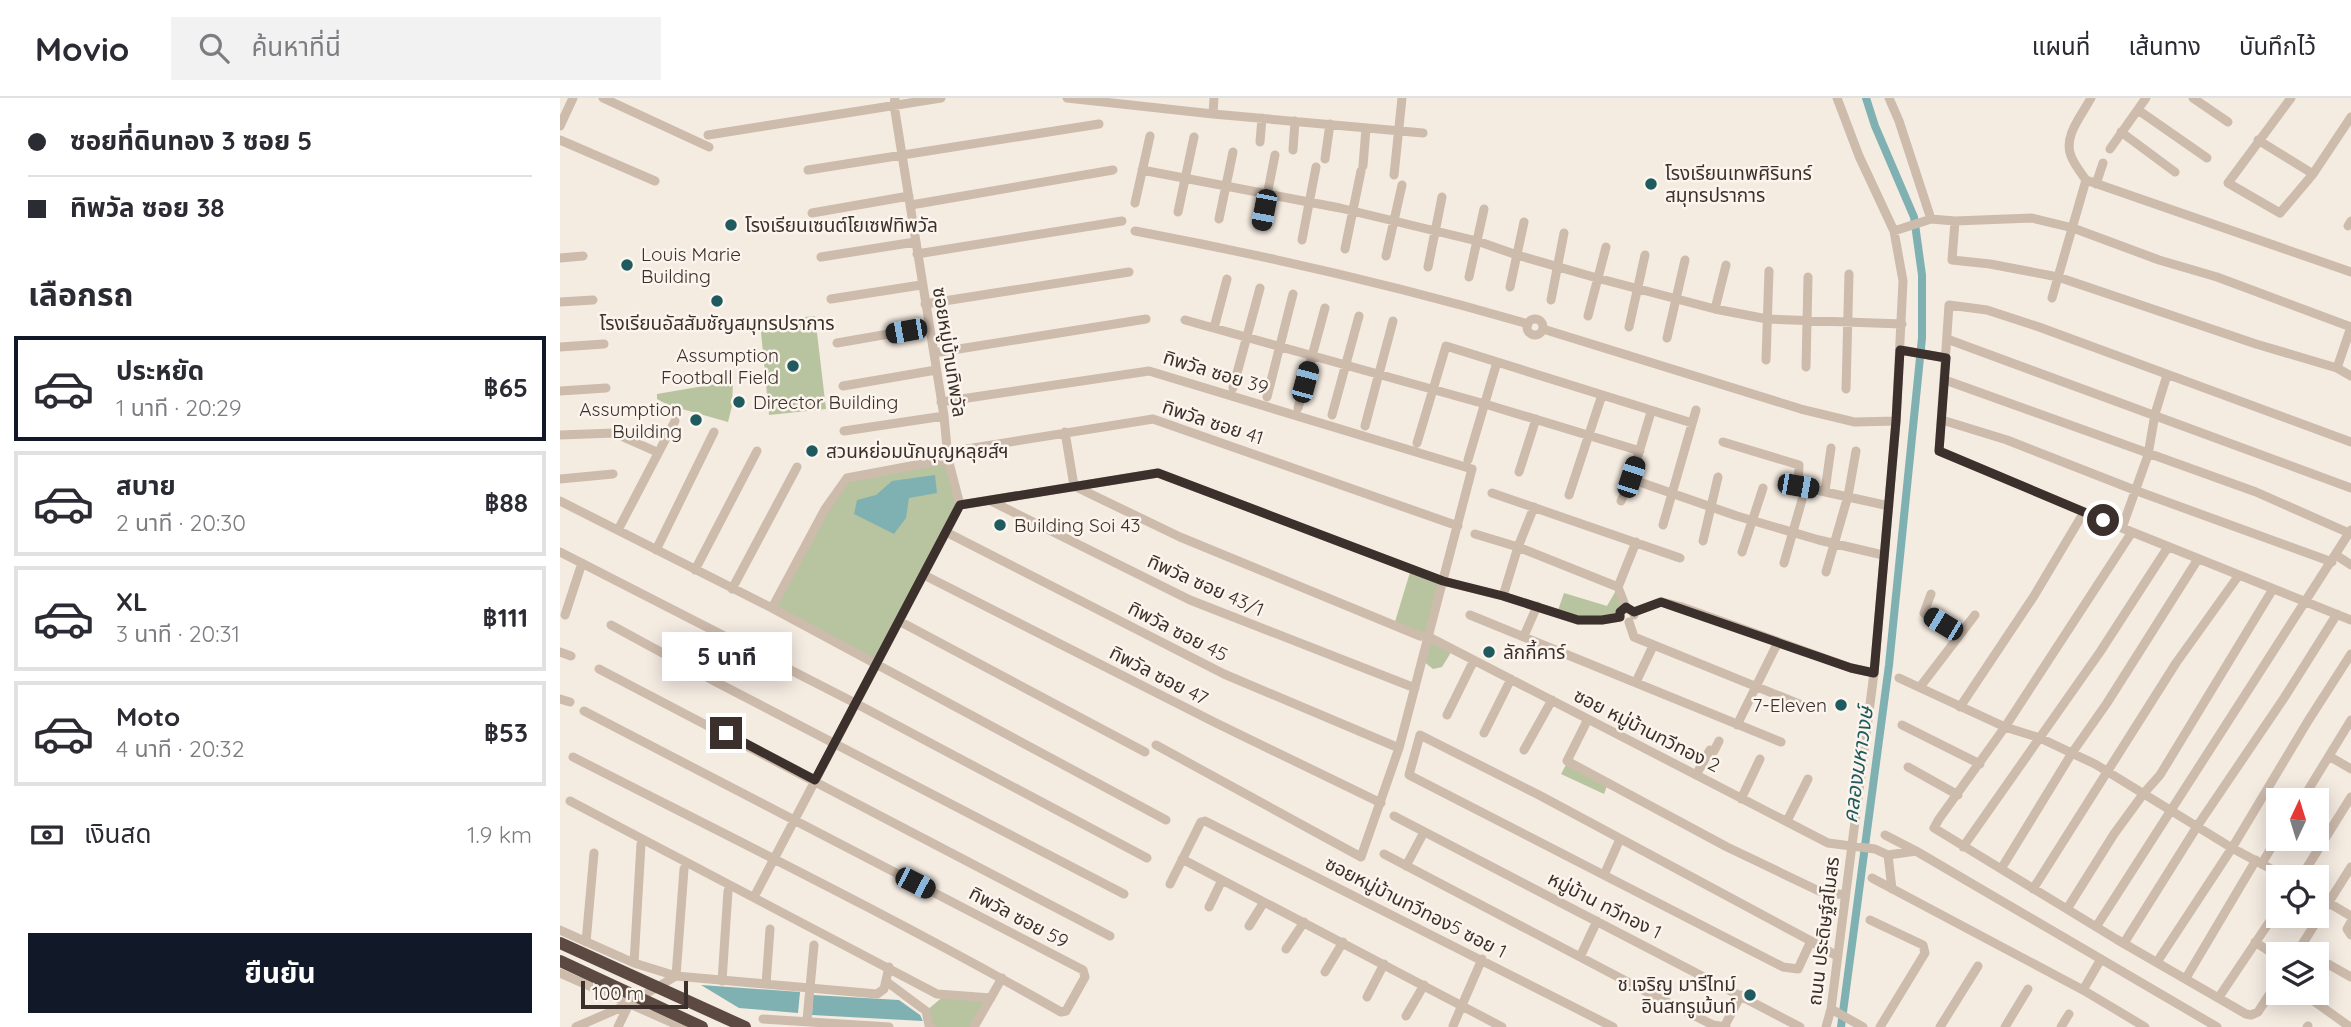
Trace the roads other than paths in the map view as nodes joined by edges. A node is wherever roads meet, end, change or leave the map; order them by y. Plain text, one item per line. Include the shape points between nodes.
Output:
1 (573, 98) edge
2 (603, 98) edge
3 (941, 98) edge
4 (1068, 98) edge
5 (1214, 98) edge
6 (1402, 98) edge
7 (1837, 98) edge
8 (1889, 98) edge
9 (2091, 98) edge
10 (2146, 98) edge
11 (2193, 98) edge
12 (2291, 98) edge
13 (895, 101) edge
14 (2138, 110) junction
15 (563, 112) edge
16 (1213, 114) junction
17 (2351, 117) edge
18 (1262, 118) junction
19 (1296, 121) junction
20 (2228, 122) dead end
21 (1099, 124) dead end
22 (1330, 124) junction
23 (560, 126) edge
24 (1367, 128) junction
25 (1398, 131) junction
26 (2122, 132) junction
27 (1423, 133) dead end
28 (708, 135) dead end
29 (1150, 136) dead end
30 (1194, 138) dead end
31 (560, 140) edge
32 (2258, 140) junction
33 (1260, 142) dead end
34 (709, 147) dead end
35 (2109, 149) dead end
36 (1293, 150) dead end
37 (1233, 152) dead end
38 (903, 155) junction
39 (1275, 155) dead end
40 (2207, 158) dead end
41 (1325, 159) dead end
42 (2103, 163) dead end
43 (1316, 167) dead end
44 (808, 170) dead end
45 (1113, 170) dead end
46 (1142, 170) junction
47 (2175, 172) dead end
48 (2313, 174) junction
49 (1394, 175) dead end
50 (1185, 179) junction
51 (655, 181) dead end
52 (2091, 182) junction
53 (1402, 185) dead end
54 (1226, 186) junction
55 (1267, 194) junction
56 (1442, 197) dead end
57 (910, 200) junction
58 (1309, 202) junction
59 (1135, 203) dead end
60 (1484, 209) dead end
61 (1178, 212) dead end
62 (1353, 212) junction
63 (812, 213) dead end
64 (1219, 219) dead end
65 (1929, 220) junction
66 (1394, 221) junction
67 (1955, 221) junction
68 (1122, 222) dead end
69 (1524, 222) dead end
70 (1261, 226) dead end
71 (2073, 228) junction
72 (1894, 230) junction
73 (1135, 231) dead end
74 (1436, 231) junction
75 (1564, 233) dead end
76 (1301, 240) dead end
77 (1477, 241) junction
78 (915, 242) junction
79 (1606, 247) dead end
80 (1345, 249) dead end
81 (917, 254) junction
82 (1517, 255) junction
83 (1645, 255) dead end
84 (583, 256) dead end
85 (1386, 256) dead end
86 (821, 257) dead end
87 (560, 258) edge
88 (1685, 260) dead end
89 (1726, 265) dead end
90 (1428, 267) dead end
91 (1557, 267) junction
92 (1769, 271) dead end
93 (1129, 272) dead end
94 (2351, 272) edge
95 (1849, 274) dead end
96 (1808, 277) dead end
97 (2058, 277) junction
98 (1469, 278) dead end
99 (1597, 278) junction
100 (1227, 279) dead end
101 (922, 285) junction
102 (1510, 287) dead end
103 (1260, 288) dead end
104 (1637, 288) junction
105 (1293, 294) dead end
106 (2052, 298) dead end
107 (831, 299) dead end
108 (1675, 299) junction
109 (593, 300) dead end
110 (1551, 300) dead end
111 (560, 302) edge
112 (925, 304) junction
113 (1325, 308) dead end
114 (1715, 309) junction
115 (1359, 316) dead end
116 (1588, 316) dead end
117 (1146, 319) dead end
118 (1767, 319) junction
119 (1185, 320) dead end
120 (1392, 321) dead end
121 (1807, 321) junction
122 (1847, 323) junction
123 (1902, 324) junction
124 (929, 327) junction
125 (1629, 327) dead end
126 (2351, 327) edge
127 (1214, 328) junction
128 (1247, 337) junction
129 (1667, 338) dead end
130 (1947, 339) junction
131 (837, 343) dead end
132 (604, 344) dead end
133 (1280, 346) junction
134 (560, 347) edge
135 (1900, 350) junction
136 (934, 353) junction
137 (1312, 355) junction
138 (1946, 358) junction
139 (1766, 360) dead end
140 (1497, 362) junction
141 (1345, 365) junction
142 (1806, 367) dead end
143 (2337, 368) junction
144 (936, 370) junction
145 (1378, 374) junction
146 (2167, 375) junction
147 (2351, 376) edge
148 (1945, 380) junction
149 (843, 386) dead end
150 (606, 388) dead end
151 (1233, 388) dead end
152 (1433, 389) junction
153 (1846, 389) dead end
154 (560, 391) edge
155 (1602, 395) junction
156 (1267, 397) dead end
157 (941, 402) junction
158 (1485, 404) junction
159 (1298, 408) dead end
160 (1696, 410) dead end
161 (1651, 412) junction
162 (2155, 414) junction
163 (1332, 415) dead end
164 (944, 416) junction
165 (1536, 419) junction
166 (1942, 420) junction
167 (675, 421) dead end
168 (1896, 421) junction
169 (1692, 423) junction
170 (1364, 426) dead end
171 (844, 431) dead end
172 (714, 432) dead end
173 (1065, 432) junction
174 (560, 435) edge
175 (1589, 435) junction
176 (1723, 442) dead end
177 (2351, 442) edge
178 (1417, 443) dead end
179 (1831, 448) dead end
180 (757, 451) dead end
181 (1640, 451) junction
182 (1856, 451) dead end
183 (657, 452) junction
184 (2148, 455) junction
185 (948, 456) junction
186 (1468, 460) dead end
187 (797, 467) dead end
188 (1519, 472) dead end
189 (613, 474) dead end
190 (1718, 477) dead end
191 (560, 479) edge
192 (1631, 479) junction
193 (1073, 486) junction
194 (1763, 488) dead end
195 (2351, 488) edge
196 (1825, 491) junction
197 (2137, 491) junction
198 (1492, 493) dead end
199 (1569, 495) dead end
200 (1672, 495) junction
201 (1848, 496) junction
202 (989, 500) junction
203 (1802, 500) dead end
204 (560, 501) edge
205 (1621, 501) dead end
206 (960, 505) junction
207 (1889, 506) junction
208 (1534, 507) junction
209 (1711, 507) junction
210 (2084, 512) junction
211 (1752, 520) junction
212 (1663, 525) dead end
213 (1458, 526) junction
214 (2122, 528) junction
215 (618, 530) junction
216 (1793, 531) junction
217 (2132, 532) junction
218 (2350, 532) edge
219 (946, 533) junction
220 (1475, 534) dead end
221 (1703, 541) dead end
222 (1636, 542) junction
223 (1834, 543) junction
224 (1518, 547) junction
225 (2168, 547) junction
226 (656, 550) junction
227 (560, 552) edge
228 (1742, 552) dead end
229 (1883, 555) junction
230 (1680, 558) dead end
231 (2198, 559) junction
232 (2334, 559) junction
233 (582, 563) junction
234 (1784, 563) dead end
235 (2351, 565) edge
236 (695, 570) junction
237 (1826, 572) dead end
238 (924, 575) junction
239 (2239, 575) junction
240 (1443, 581) junction
241 (1618, 587) junction
242 (732, 589) junction
243 (2273, 589) junction
244 (1931, 594) dead end
245 (1503, 596) junction
246 (2307, 602) junction
247 (1536, 606) junction
248 (772, 608) junction
249 (1630, 610) junction
250 (2337, 614) junction
251 (565, 615) dead end
252 (1470, 615) dead end
253 (1975, 615) dead end
254 (1620, 617) junction
255 (2351, 620) edge
256 (899, 621) junction
257 (1629, 622) junction
258 (611, 625) dead end
259 (1960, 635) junction
260 (1524, 636) junction
261 (1429, 637) junction
262 (1778, 642) junction
263 (1653, 646) junction
264 (560, 652) edge
265 (2351, 654) edge
266 (571, 656) dead end
267 (1474, 660) junction
268 (876, 664) junction
269 (599, 669) dead end
270 (1874, 673) junction
271 (1899, 678) dead end
272 (1511, 679) junction
273 (1636, 682) junction
274 (1757, 686) junction
275 (1920, 687) junction
276 (1415, 688) junction
277 (1552, 700) junction
278 (855, 703) junction
279 (1804, 706) dead end
280 (1959, 707) junction
281 (584, 711) dead end
282 (1447, 715) dead end
283 (1588, 719) junction
284 (2351, 720) edge
285 (1737, 725) junction
286 (1902, 725) dead end
287 (2005, 727) junction
288 (1484, 733) dead end
289 (2040, 738) junction
290 (1719, 741) dead end
291 (1781, 742) dead end
292 (835, 743) junction
293 (1156, 746) dead end
294 (1399, 748) junction
295 (1524, 750) dead end
296 (1145, 752) dead end
297 (2072, 753) junction
298 (2329, 756) junction
299 (573, 757) dead end
300 (1760, 759) dead end
301 (1980, 764) junction
302 (1908, 767) dead end
303 (2351, 769) edge
304 (2109, 772) junction
305 (1696, 775) junction
306 (1808, 779) dead end
307 (815, 780) junction
308 (2309, 788) edge
309 (2144, 793) junction
310 (1958, 795) junction
311 (2351, 797) edge
312 (1741, 799) junction
313 (570, 801) dead end
314 (1381, 803) junction
315 (2170, 809) junction
316 (1394, 816) dead end
317 (796, 820) junction
318 (1166, 820) dead end
319 (1787, 821) junction
320 (2198, 825) junction
321 (1424, 832) junction
322 (1885, 835) dead end
323 (1620, 839) junction
324 (641, 844) dead end
325 (1854, 847) junction
326 (1963, 847) junction
327 (2232, 848) junction
328 (1916, 851) junction
329 (2267, 851) edge
330 (594, 853) dead end
331 (1384, 854) dead end
332 (1888, 855) junction
333 (1147, 858) dead end
334 (775, 859) junction
335 (1182, 859) junction
336 (2259, 862) junction
337 (2308, 865) edge
338 (1406, 866) junction
339 (2266, 866) edge
340 (2351, 867) edge
341 (684, 869) dead end
342 (2001, 869) junction
343 (1604, 875) junction
344 (1872, 878) dead end
345 (1222, 880) junction
346 (1170, 884) dead end
347 (1892, 889) junction
348 (2033, 889) junction
349 (728, 891) dead end
350 (1124, 894) dead end
351 (1845, 895) junction
352 (754, 897) junction
353 (2329, 900) edge
354 (1264, 902) junction
355 (2329, 903) edge
356 (1209, 907) dead end
357 (2067, 909) junction
358 (2351, 916) edge
359 (1870, 920) dead end
360 (1597, 921) junction
361 (1304, 922) junction
362 (2351, 922) edge
363 (1249, 926) dead end
364 (2266, 926) edge
365 (2096, 927) junction
366 (770, 929) dead end
367 (560, 930) edge
368 (2351, 935) edge
369 (1110, 936) dead end
370 (1811, 941) junction
371 (1343, 942) junction
372 (2255, 942) junction
373 (560, 943) edge
374 (586, 943) junction
375 (2124, 943) junction
376 (814, 945) dead end
377 (1286, 949) dead end
378 (2266, 949) edge
379 (1837, 956) junction
380 (1580, 957) junction
381 (1482, 959) junction
382 (2101, 959) junction
383 (560, 961) edge
384 (2157, 962) junction
385 (634, 963) junction
386 (1384, 964) junction
387 (2329, 965) edge
388 (1978, 966) dead end
389 (889, 967) junction
390 (1325, 972) dead end
391 (560, 973) edge
392 (676, 976) junction
393 (2351, 977) edge
394 (1002, 978) junction
395 (2186, 978) junction
396 (722, 981) junction
397 (887, 982) junction
398 (766, 984) junction
399 (1424, 985) junction
400 (810, 989) junction
401 (2028, 989) dead end
402 (2083, 990) junction
403 (1741, 995) junction
404 (1367, 997) dead end
405 (2219, 997) junction
406 (991, 998) junction
407 (2266, 1000) edge
408 (629, 1004) junction
409 (1462, 1005) junction
410 (2320, 1005) edge
411 (1831, 1009) junction
412 (2069, 1014) dead end
413 (1406, 1016) dead end
414 (763, 1019) dead end
415 (807, 1020) junction
416 (670, 1025) edge
417 (871, 1026) edge
418 (1453, 1026) edge
419 (576, 1027) edge
420 (618, 1027) edge
421 (682, 1027) edge
422 (702, 1027) edge
423 (744, 1027) edge
424 (889, 1027) edge
425 (928, 1027) edge
426 (974, 1027) edge
427 (1502, 1027) edge
428 (1613, 1027) edge
429 (1725, 1027) edge
430 (1800, 1027) edge
431 (1826, 1027) edge
432 (1863, 1027) edge
433 (1880, 1027) edge
434 (1940, 1027) edge
435 (2005, 1027) edge
436 (2061, 1027) edge
437 (2146, 1027) edge
438 (2217, 1027) edge
439 (2350, 1027) edge

1 - 15 street
2 - 34 street via 671,135
3 - 13 street
4 - 16 street
5 - 16 street
6 - 25 street
7 - 72 street, ถนน ประดิษฐ์สโมสร
8 - 65 street
9 - 52 street via 2068,143 2071,156
10 - 14 street
11 - 20 street
12 - 32 street
13 - 28 street
13 - 38 street, ซอยหมู่บ้านทิพวัล
14 - 26 street
14 - 40 street
15 - 23 street
16 - 18 street
17 - 48 street
18 - 19 street
18 - 33 street
19 - 22 street
19 - 36 street
21 - 38 street
22 - 24 street
22 - 41 street
24 - 25 street
24 - 62 street
25 - 27 street
25 - 49 street
26 - 35 street
26 - 47 street
29 - 46 street
30 - 50 street
31 - 51 street
32 - 48 street
32 - 48 street via 2228,184 2281,213
37 - 54 street
38 - 44 street
38 - 57 street, ซอยหมู่บ้านทิพวัล
39 - 55 street
42 - 52 street
43 - 58 street
45 - 57 street
46 - 50 street
46 - 59 street
50 - 54 street
50 - 61 street
52 - 71 street
52 - 94 street
53 - 66 street
54 - 55 street
54 - 64 street
55 - 58 street
55 - 70 street
56 - 74 street
57 - 63 street
57 - 78 street, ซอยหมู่บ้านทิพวัล
58 - 62 street
58 - 76 street
60 - 77 street
62 - 66 street
62 - 80 street
65 - 67 street
65 - 72 street
66 - 74 street
66 - 85 street
67 - 71 street via 2032,218
67 - 97 street via 1952,260
68 - 81 street
69 - 82 street
71 - 97 street
71 - 126 street
72 - 123 street, ถนน ประดิษฐ์สโมสร via 1903,281
73 - 168 street via 1305,265 1442,299 1528,324 1533,335 1543,329 1801,409 1855,422
74 - 77 street
74 - 90 street
75 - 91 street
77 - 82 street
77 - 98 street
78 - 81 street, ซอยหมู่บ้านทิพวัล
78 - 86 street
79 - 99 street
81 - 101 street, ซอยหมู่บ้านทิพวัล
82 - 91 street
82 - 102 street
83 - 104 street
84 - 87 street
88 - 108 street
89 - 114 street
91 - 99 street
91 - 110 street
92 - 118 street
93 - 112 street
95 - 122 street
96 - 121 street
97 - 106 street
97 - 143 street
99 - 104 street
99 - 116 street
100 - 127 street
101 - 107 street
101 - 112 street, ซอยหมู่บ้านทิพวัล
103 - 128 street
104 - 108 street
104 - 125 street
105 - 133 street
108 - 114 street
108 - 129 street
109 - 111 street
112 - 124 street, ซอยหมู่บ้านทิพวัล
113 - 137 street
114 - 118 street
115 - 141 street
117 - 136 street
118 - 121 street
118 - 139 street
119 - 127 street
120 - 145 street
121 - 122 street
121 - 142 street
122 - 123 street
122 - 153 street
123 - 135 street, ถนน ประดิษฐ์สโมสร
124 - 131 street
124 - 136 street, ซอยหมู่บ้านทิพวัล
126 - 143 street
127 - 128 street
128 - 133 street
128 - 151 street
130 - 138 street
130 - 146 street via 1949,304 1987,310
130 - 162 street
132 - 134 street
133 - 137 street
133 - 156 street
135 - 138 street
135 - 168 street, ถนน ประดิษฐ์สโมสร
136 - 144 street, ซอยหมู่บ้านทิพวัล
137 - 141 street
137 - 159 street
138 - 148 street
140 - 152 street via 1446,346
140 - 155 street
140 - 158 street
141 - 145 street
141 - 163 street
143 - 147 street
144 - 149 street
144 - 157 street, ซอยหมู่บ้านทิพวัล
145 - 152 street
145 - 170 street
146 - 162 street
146 - 177 street
148 - 166 street
148 - 184 street
150 - 154 street
152 - 158 street
152 - 178 street
155 - 161 street
155 - 175 street
157 - 164 street, ซอยหมู่บ้านทิพวัล
157 - 213 street, ทิพวัล ซอย 39 via 1149,370 1473,470
158 - 165 street
158 - 186 street
160 - 169 street
161 - 169 street
161 - 181 street
162 - 184 street
162 - 195 street
164 - 171 street
164 - 185 street, ซอยหมู่บ้านทิพวัล
165 - 175 street
165 - 188 street
166 - 197 street
166 - 210 street via 1939,451
167 - 183 street
168 - 207 street, ถนน ประดิษฐ์สโมสร
169 - 200 street
172 - 226 street
173 - 185 street, ทิพวัล ซอย 41
173 - 193 street
173 - 213 street, ทิพวัล ซอย 41 via 1155,420
174 - 183 street via 614,433
175 - 181 street
175 - 199 street
176 - 196 street via 1799,465 1797,486
179 - 196 street
180 - 236 street
181 - 192 street
182 - 201 street
183 - 215 street
184 - 197 street
184 - 218 street via 2256,492
185 - 206 street, ซอยหมู่บ้านทิพวัล
185 - 248 street, ทิพวัล ซอย 41 via 846,478
187 - 242 street
189 - 191 street
190 - 209 street
192 - 200 street
192 - 205 street
193 - 202 street
193 - 240 street via 1158,473
193 - 261 street, ซอย หมู่บ้านทวีทอง 2 via 1180,537
194 - 211 street
196 - 201 street
197 - 214 street
197 - 232 street
198 - 208 street
200 - 209 street
200 - 212 street
201 - 207 street
201 - 223 street
202 - 206 street
202 - 276 street, ทิพวัล ซอย 43/1 via 1190,600
203 - 216 street
204 - 215 street
206 - 219 street
207 - 229 street, ถนน ประดิษฐ์สโมสร
208 - 222 street
208 - 224 street
209 - 211 street
209 - 221 street
210 - 214 street
210 - 280 street
211 - 216 street
211 - 228 street
213 - 240 street
214 - 217 street
215 - 226 street
216 - 223 street
216 - 234 street
217 - 225 street
217 - 287 street
218 - 232 street
219 - 238 street
219 - 294 street, ทิพวัล ซอย 45 via 1224,674
220 - 224 street
222 - 230 street
222 - 241 street
223 - 229 street
223 - 237 street
224 - 241 street
224 - 245 street
225 - 231 street
225 - 289 street
226 - 236 street
227 - 233 street
229 - 270 street, ถนน ประดิษฐ์สโมสร
231 - 239 street
231 - 297 street
232 - 235 street
232 - 246 street
233 - 251 street
233 - 278 street
236 - 242 street
238 - 256 street
238 - 314 street, ทิพวัล ซอย 47
239 - 243 street
239 - 304 street via 2176,663
240 - 245 street
240 - 261 street
241 - 249 street
242 - 248 street
243 - 246 street
243 - 309 street via 2161,775
244 - 259 street via 1924,613
245 - 247 street
246 - 250 street
246 - 315 street
247 - 254 street via 1578,620
247 - 260 street
248 - 268 street
249 - 254 street via 1620,612
249 - 257 street via 1633,618
249 - 262 street via 1661,602
250 - 255 street
250 - 320 street
252 - 260 street
253 - 259 street
254 - 257 street
256 - 268 street
256 - 296 street
257 - 263 street via 1634,637
258 - 292 street
259 - 275 street
260 - 273 street
261 - 267 street, ซอย หมู่บ้านทวีทอง 2
261 - 276 street
262 - 270 street
262 - 274 street
263 - 273 street
263 - 274 street
264 - 266 street
265 - 327 street
267 - 272 street, ซอย หมู่บ้านทวีทอง 2
267 - 282 street
268 - 278 street
268 - 318 street
269 - 307 street
270 - 325 street, ถนน ประดิษฐ์สโมสร
271 - 275 street
272 - 277 street, ซอย หมู่บ้านทวีทอง 2
272 - 288 street
273 - 285 street
274 - 279 street
274 - 285 street
275 - 280 street
276 - 294 street
277 - 283 street, ซอย หมู่บ้านทวีทอง 2
277 - 295 street
278 - 292 street
278 - 333 street
280 - 287 street
281 - 317 street
283 - 305 street, ซอย หมู่บ้านทวีทอง 2
283 - 351 street via 1567,761 1807,886
284 - 298 street
285 - 291 street
286 - 301 street
287 - 289 street
287 - 301 street
289 - 297 street
289 - 326 street
290 - 305 street
292 - 307 street
292 - 350 street
293 - 314 street via 1361,857
294 - 314 street
297 - 304 street
297 - 342 street
298 - 303 street
298 - 308 street
299 - 334 street
300 - 312 street
301 - 310 street
302 - 310 street
304 - 309 street
304 - 348 street
305 - 312 street, ซอย หมู่บ้านทวีทอง 2
306 - 319 street
307 - 317 street
307 - 369 street
309 - 315 street
309 - 357 street
310 - 326 street via 1935,827
311 - 337 street
312 - 319 street, ซอย หมู่บ้านทวีทอง 2
313 - 352 street
315 - 320 street
315 - 365 street
316 - 321 street, หมู่บ้าน ทวีทอง 1
317 - 334 street
317 - 394 street, ทิพวัล ซอย 59 via 1085,973 1064,1012
319 - 325 street, ซอย หมู่บ้านทวีทอง 2 via 1828,843
320 - 327 street
320 - 375 street
321 - 338 street
321 - 360 street, หมู่บ้าน ทวีทอง 1
322 - 328 street
323 - 343 street
323 - 343 street via 1420,735 1409,775
323 - 370 street
324 - 385 street
325 - 332 street, ซอย หมู่บ้านทวีทอง 2
325 - 351 street, ถนน ประดิษฐ์สโมสร
326 - 342 street
327 - 336 street
327 - 384 street
328 - 332 street
328 - 382 street
329 - 336 street
330 - 374 street
331 - 338 street
332 - 347 street
334 - 352 street
334 - 394 street
335 - 345 street
335 - 346 street
335 - 381 street, ซอยหมู่บ้านทวีทอง5 ซอย 1 via 1202,820
336 - 339 street
336 - 395 street
338 - 380 street
340 - 353 street
341 - 392 street
342 - 348 street
343 - 370 street via 1783,967 1798,969
344 - 347 street
345 - 354 street
345 - 356 street
347 - 402 street
348 - 357 street
349 - 396 street
351 - 379 street, ถนน ประดิษฐ์สโมสร
352 - 389 street
354 - 361 street
354 - 363 street
355 - 358 street
357 - 365 street
359 - 433 street via 1923,945 1925,953
360 - 380 street
360 - 403 street, หมู่บ้าน ทวีทอง 1
361 - 371 street
361 - 377 street
362 - 368 street via 2347,929
364 - 372 street
365 - 375 street
366 - 398 street
367 - 374 street
370 - 379 street
371 - 386 street
371 - 390 street
372 - 378 street
372 - 405 street
373 - 423 highway, bridge
374 - 385 street
375 - 384 street
376 - 400 street
379 - 411 street, ถนน ประดิษฐ์สโมสร
380 - 429 street
381 - 409 street
381 - 428 street, ซอยหมู่บ้านทวีทอง5 ซอย 1
382 - 402 street
382 - 438 street
383 - 422 highway, bridge
384 - 395 street
385 - 392 street
386 - 399 street
386 - 404 street
387 - 393 street
388 - 434 street
389 - 397 street
389 - 406 street via 937,994
391 - 408 street
392 - 396 street
392 - 408 street
394 - 406 street
395 - 405 street
396 - 398 street
397 - 400 street via 877,994
397 - 425 street via 926,1011
398 - 400 street
399 - 409 street
399 - 413 street
400 - 415 street
401 - 435 street
402 - 437 street
403 - 429 street
403 - 430 street, หมู่บ้าน ทวีทอง 1
405 - 407 street via 2251,1015
406 - 426 street
408 - 416 street
408 - 419 street
408 - 420 street
409 - 418 street
409 - 427 street
410 - 439 street
411 - 431 street, ถนน ประดิษฐ์สโมสร
411 - 432 street
412 - 436 street
414 - 415 street
415 - 417 street
416 - 421 street
417 - 424 street

